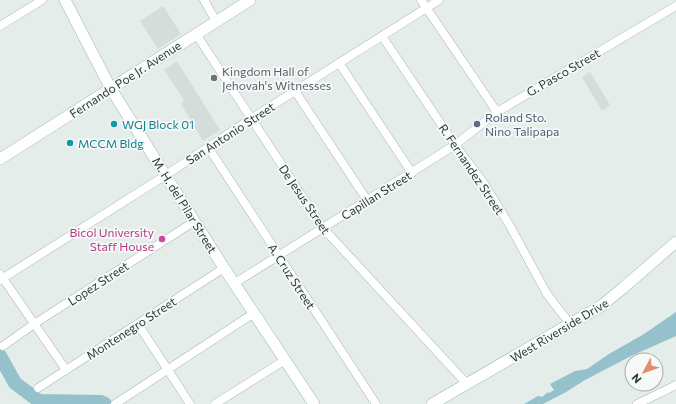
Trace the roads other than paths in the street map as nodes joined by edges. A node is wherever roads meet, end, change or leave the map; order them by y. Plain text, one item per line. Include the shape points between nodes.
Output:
1 (42, 0) edge
2 (65, 0) edge
3 (204, 0) edge
4 (250, 0) edge
5 (421, 0) edge
6 (439, 0) edge
7 (676, 6) edge
8 (426, 8) junction
9 (216, 21) junction
10 (0, 26) edge
11 (196, 34) junction
12 (382, 36) junction
13 (339, 63) junction
14 (111, 89) junction
15 (295, 91) junction
16 (497, 112) junction
17 (252, 118) junction
18 (455, 145) junction
19 (208, 147) junction
20 (0, 159) edge
21 (412, 173) junction
22 (166, 175) junction
23 (367, 200) junction
24 (194, 221) junction
25 (323, 228) junction
26 (676, 242) edge
27 (279, 256) junction
28 (224, 268) junction
29 (1, 277) edge
30 (235, 283) junction
31 (254, 313) junction
32 (34, 324) junction
33 (138, 324) junction
34 (570, 324) junction
35 (3, 346) dead end
36 (285, 360) junction
37 (66, 370) junction
38 (168, 370) junction
39 (467, 384) junction
40 (676, 385) edge
41 (38, 388) dead end
42 (115, 404) edge
43 (190, 404) edge
44 (215, 404) edge
45 (314, 404) edge
46 (376, 404) edge
47 (432, 404) edge
48 (637, 404) edge

1 - 10 street
2 - 14 street, M. H. del Pilar Street
3 - 9 street
4 - 9 street, Fernando Poe Jr. Avenue
5 - 8 street
6 - 8 street, San Antonio Street
7 - 16 street, G. Pasco Street
8 - 12 street, San Antonio Street
8 - 16 street
9 - 11 street, Fernando Poe Jr. Avenue
11 - 14 street, Fernando Poe Jr. Avenue
11 - 17 street, De Jesus Street
12 - 13 street, San Antonio Street
12 - 18 street, R. Fernandez Street
13 - 15 street, San Antonio Street
13 - 21 street
14 - 20 street, Fernando Poe Jr. Avenue
14 - 22 street, M. H. del Pilar Street
15 - 17 street, San Antonio Street
15 - 23 street
16 - 18 street, G. Pasco Street
17 - 19 street, San Antonio Street
17 - 25 street, De Jesus Street
18 - 21 street, Capillan Street
18 - 34 street, R. Fernandez Street via 485,185 547,294
19 - 22 street, San Antonio Street
19 - 27 street, A. Cruz Street
21 - 23 street, Capillan Street
22 - 24 street, M. H. del Pilar Street
22 - 29 street, San Antonio Street
23 - 25 street, Capillan Street
24 - 28 street, M. H. del Pilar Street
24 - 32 street, Lopez Street
25 - 27 street, Capillan Street
25 - 39 street, De Jesus Street
26 - 34 street, West Riverside Drive via 601,306
27 - 30 street, Capillan Street
27 - 46 street, A. Cruz Street
28 - 30 street, M. H. del Pilar Street
28 - 33 street, Montenegro Street
29 - 32 street
30 - 31 street, M. H. del Pilar Street
31 - 36 street, M. H. del Pilar Street
31 - 38 street
32 - 35 street, Lopez Street
32 - 37 street
33 - 37 street, Montenegro Street
33 - 38 street
34 - 39 street, West Riverside Drive
36 - 44 street
36 - 45 street, M. H. del Pilar Street
37 - 41 street, Montenegro Street
38 - 42 street
38 - 43 street
39 - 47 street, West Riverside Drive
40 - 48 street

